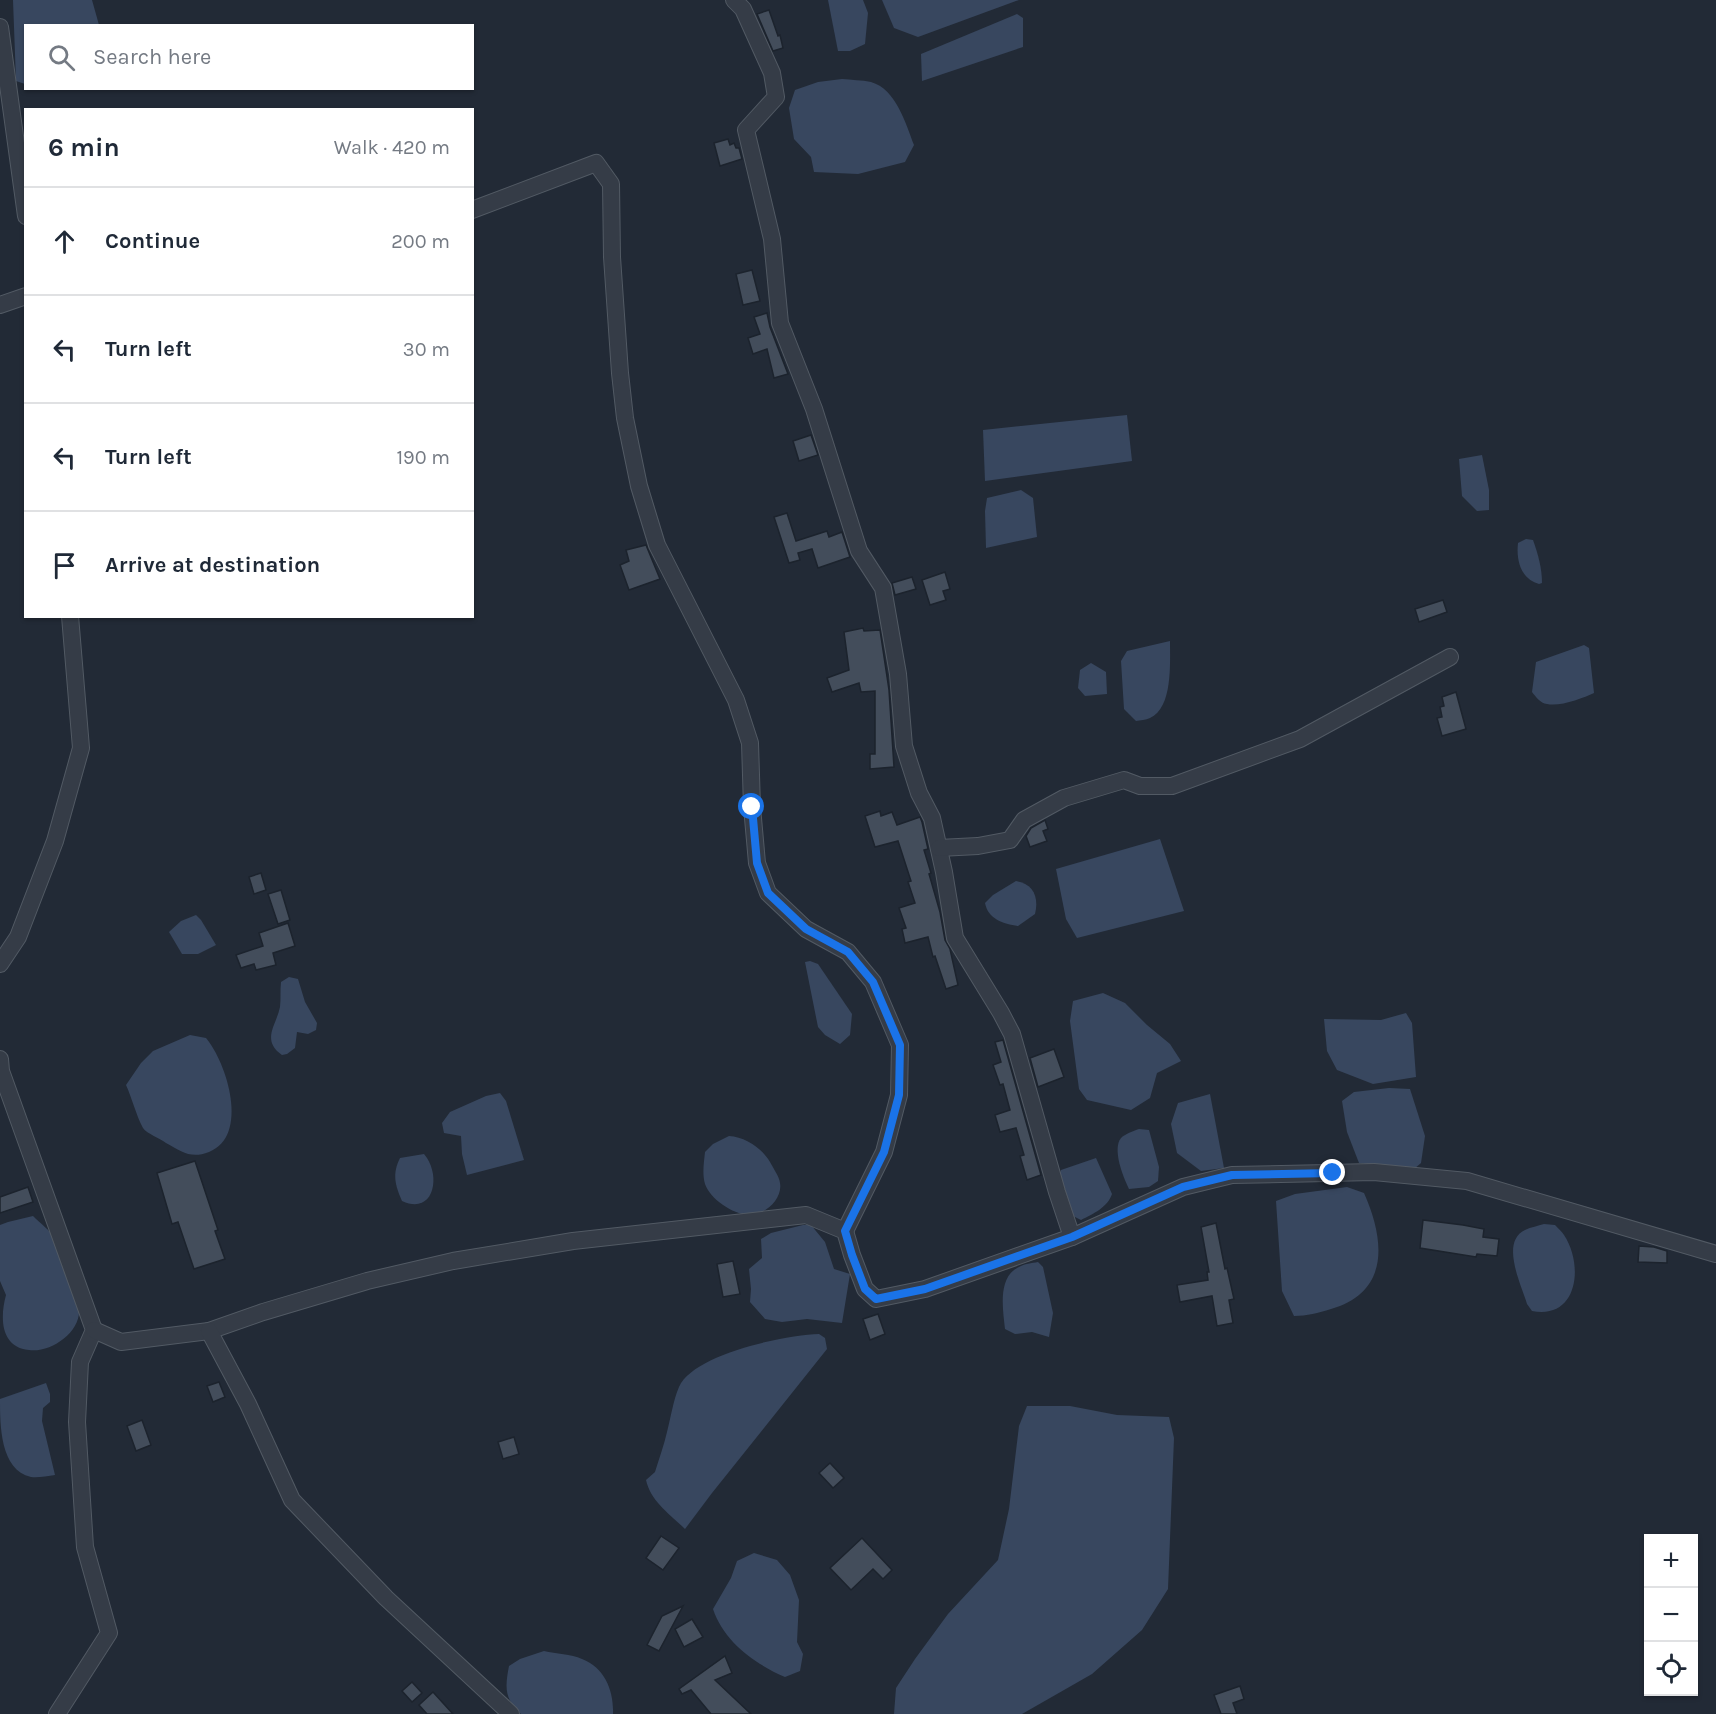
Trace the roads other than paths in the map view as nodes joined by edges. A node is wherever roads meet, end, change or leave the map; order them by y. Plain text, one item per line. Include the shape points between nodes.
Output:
1 (734, 0) edge
2 (0, 27) edge
3 (24, 201) edge
4 (474, 209) edge
5 (24, 297) edge
6 (0, 304) edge
7 (70, 618) edge
8 (1450, 657) dead end
9 (939, 848) junction
10 (0, 964) edge
11 (0, 1059) edge
12 (845, 1231) junction
13 (1072, 1237) junction
14 (1716, 1254) edge
15 (94, 1330) junction
16 (209, 1331) junction
17 (57, 1714) edge
18 (512, 1714) edge

1 - 9 street via 743,9 772,73 776,97 746,130 772,239 780,323 814,409 859,551 883,588 898,674 904,746 919,793 932,818
2 - 3 street
4 - 12 street via 596,163 611,184 620,373 639,486 657,545 736,700 750,743 757,863 768,893 806,929 848,952 873,982 900,1045 899,1095 884,1152
5 - 6 street
7 - 10 street via 81,748 55,841 18,937
8 - 9 street via 1300,739 1226,767 1172,786 1140,786 1124,780 1112,783 1064,798 1024,820 1010,840
9 - 13 street via 955,938 1012,1034
11 - 15 street via 8,1092
12 - 13 street via 865,1289 876,1299 925,1289
12 - 16 street via 806,1215 573,1241 453,1261 367,1281
13 - 14 street via 1183,1187 1232,1175 1374,1172 1467,1181
15 - 16 street via 121,1342
15 - 17 street via 80,1362 77,1422 85,1547 109,1633
16 - 18 street via 292,1500 386,1598

